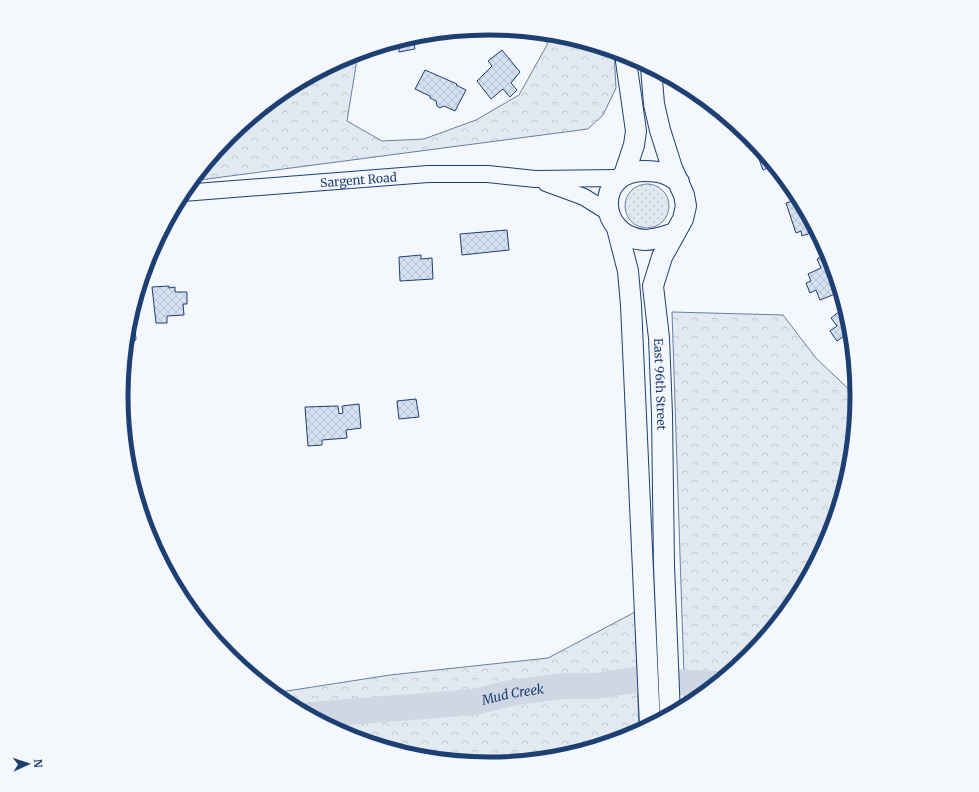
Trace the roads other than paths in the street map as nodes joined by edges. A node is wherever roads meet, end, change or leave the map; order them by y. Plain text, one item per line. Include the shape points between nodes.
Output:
1 (626, 61) edge
2 (652, 73) edge
3 (621, 176) junction
4 (535, 179) junction
5 (679, 182) junction
6 (191, 192) edge
7 (613, 220) junction
8 (675, 233) junction
9 (670, 709) edge
10 (650, 720) edge

1 - 3 main road, East 96th Street via 636,131 634,145
2 - 5 main road, East 96th Street via 654,104 660,130
3 - 4 street, Sargent Road
3 - 5 main road via 639,171 663,172
3 - 7 main road, East 96th Street via 609,196
4 - 6 street, Sargent Road via 483,173 428,174
4 - 7 street, Sargent Road via 584,197
5 - 8 main road, East 96th Street via 685,200 685,212
7 - 8 main road via 628,235 644,240
7 - 10 main road, East 96th Street via 628,271 631,305
8 - 9 main road, East 96th Street via 660,263 653,286 659,338 662,407

